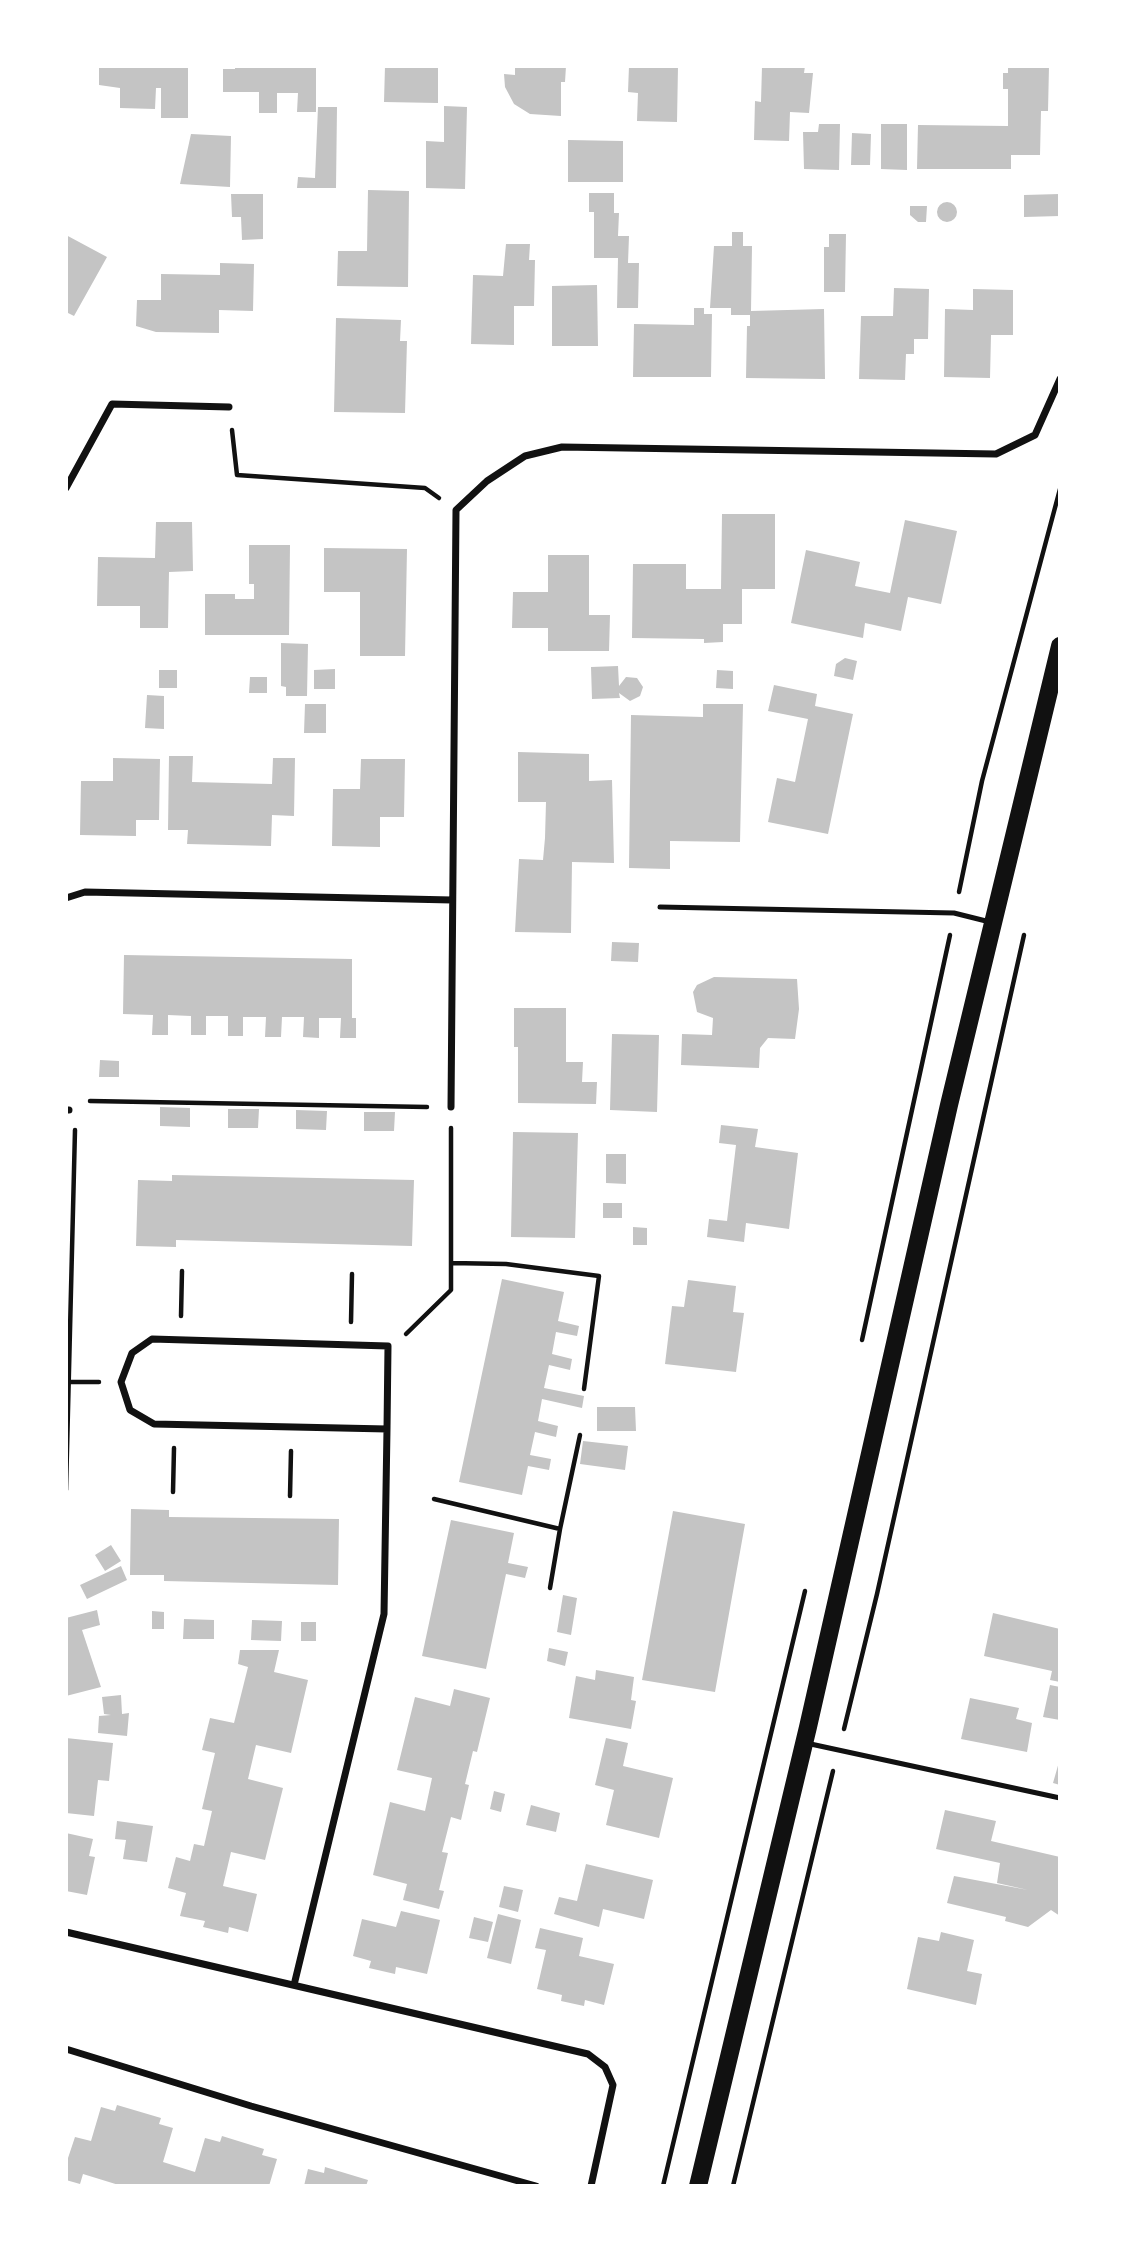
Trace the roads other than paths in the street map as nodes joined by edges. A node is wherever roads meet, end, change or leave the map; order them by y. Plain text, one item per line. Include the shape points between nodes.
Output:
1 (1059, 379) edge
2 (229, 407) road end
3 (66, 488) edge
4 (1059, 646) edge
5 (66, 898) edge
6 (452, 900) junction
7 (660, 907) dead end
8 (993, 922) junction
9 (451, 1107) road end
10 (387, 1429) junction
11 (805, 1743) junction
12 (1059, 1798) edge
13 (66, 1932) edge
14 (294, 1985) junction
15 (66, 2049) edge
16 (536, 2186) edge
17 (591, 2186) edge
18 (698, 2186) edge

1 - 6 street via 1035,435 996,454 562,447 525,456 487,481 456,510
2 - 3 street via 112,404
4 - 8 main road
5 - 6 street via 85,892
6 - 9 street
7 - 8 lane via 954,913
8 - 11 main road
10 - 10 street via 388,1346 152,1339 132,1353 121,1382 130,1410 154,1424
10 - 14 street via 384,1614
11 - 12 lane
11 - 18 main road
13 - 14 street
14 - 17 street via 588,2054 605,2067 613,2085
15 - 16 street

